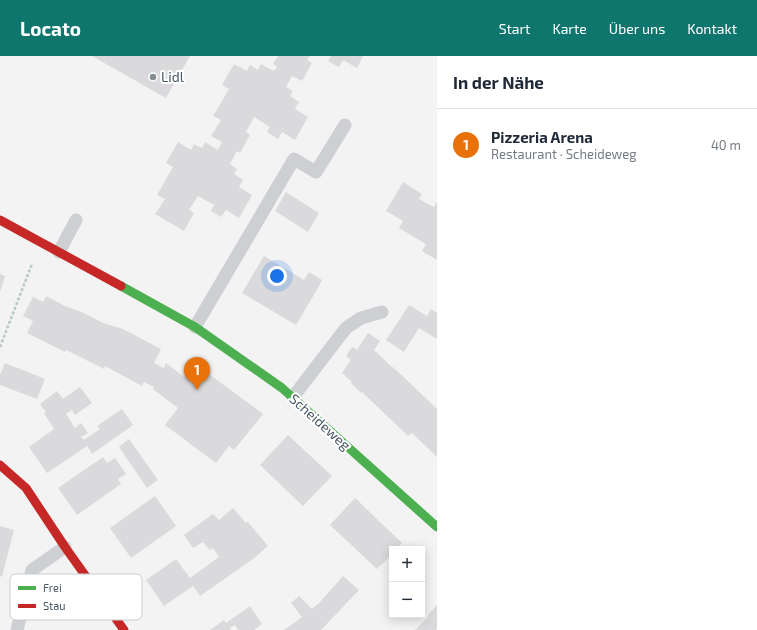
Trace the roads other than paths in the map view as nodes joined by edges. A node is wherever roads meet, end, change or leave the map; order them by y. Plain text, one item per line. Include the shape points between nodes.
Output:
1 (345, 125) dead end
2 (0, 220) edge
3 (76, 220) dead end
4 (59, 252) junction
5 (382, 312) dead end
6 (196, 326) junction
7 (293, 397) junction
8 (0, 465) edge
9 (435, 522) edge
10 (65, 547) junction
11 (31, 574) edge
12 (84, 574) edge
13 (20, 620) edge
14 (117, 620) edge
15 (17, 630) edge
16 (124, 630) edge

1 - 6 lane via 316,172 294,160
2 - 4 street, Scheideweg
3 - 4 lane
4 - 6 street, Scheideweg
5 - 7 lane via 361,318 346,328
6 - 7 street, Scheideweg
7 - 9 street, Scheideweg
8 - 10 street via 26,488
10 - 11 lane via 32,570
10 - 12 street
13 - 15 lane
14 - 16 street

